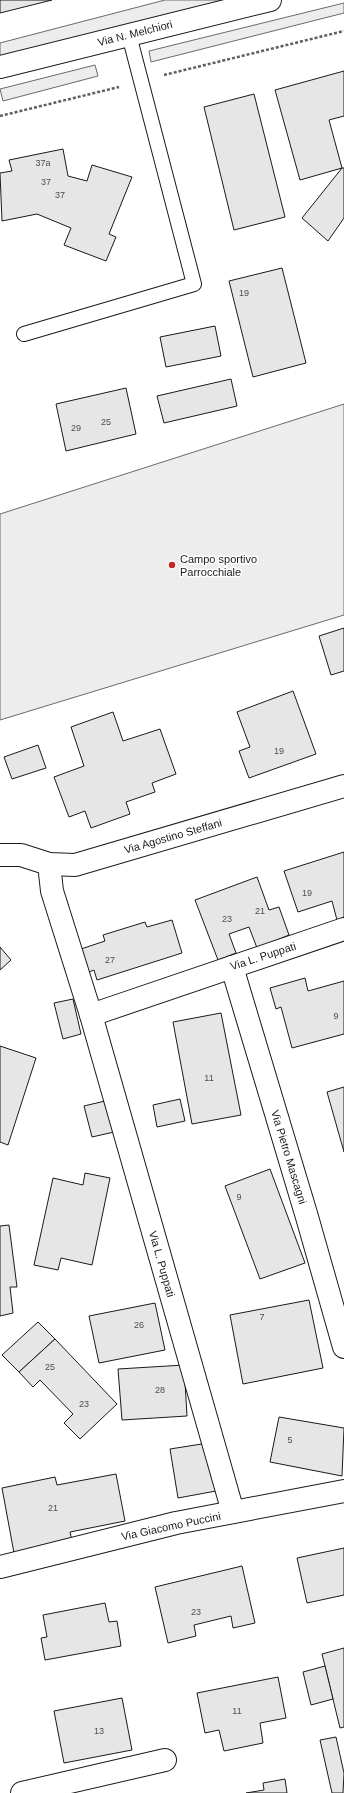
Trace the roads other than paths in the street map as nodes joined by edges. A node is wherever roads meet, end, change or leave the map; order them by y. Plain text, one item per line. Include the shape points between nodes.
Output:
1 (270, 0) edge
2 (129, 35) junction
3 (0, 67) edge
4 (24, 334) dead end
5 (344, 786) edge
6 (0, 854) edge
7 (49, 864) junction
8 (344, 930) edge
9 (232, 966) junction
10 (91, 1015) junction
11 (344, 1347) edge
12 (344, 1491) edge
13 (233, 1512) junction
14 (0, 1567) edge
15 (165, 1760) dead end
16 (22, 1793) edge

1 - 2 street, Via N. Melchiori
2 - 3 street, Via N. Melchiori
2 - 4 lane via 194,284
5 - 7 street, Via Agostino Steffani via 75,865
6 - 7 street, Via Agostino Steffani via 21,855
7 - 10 street, Via L. Puppati via 52,891
8 - 9 street, Via L. Puppati
9 - 10 street, Via L. Puppati
9 - 11 street, Via Pietro Mascagni
10 - 13 street, Via L. Puppati
12 - 13 street, Via Giacomo Puccini
13 - 14 street, Via Giacomo Puccini via 176,1523
15 - 16 street

